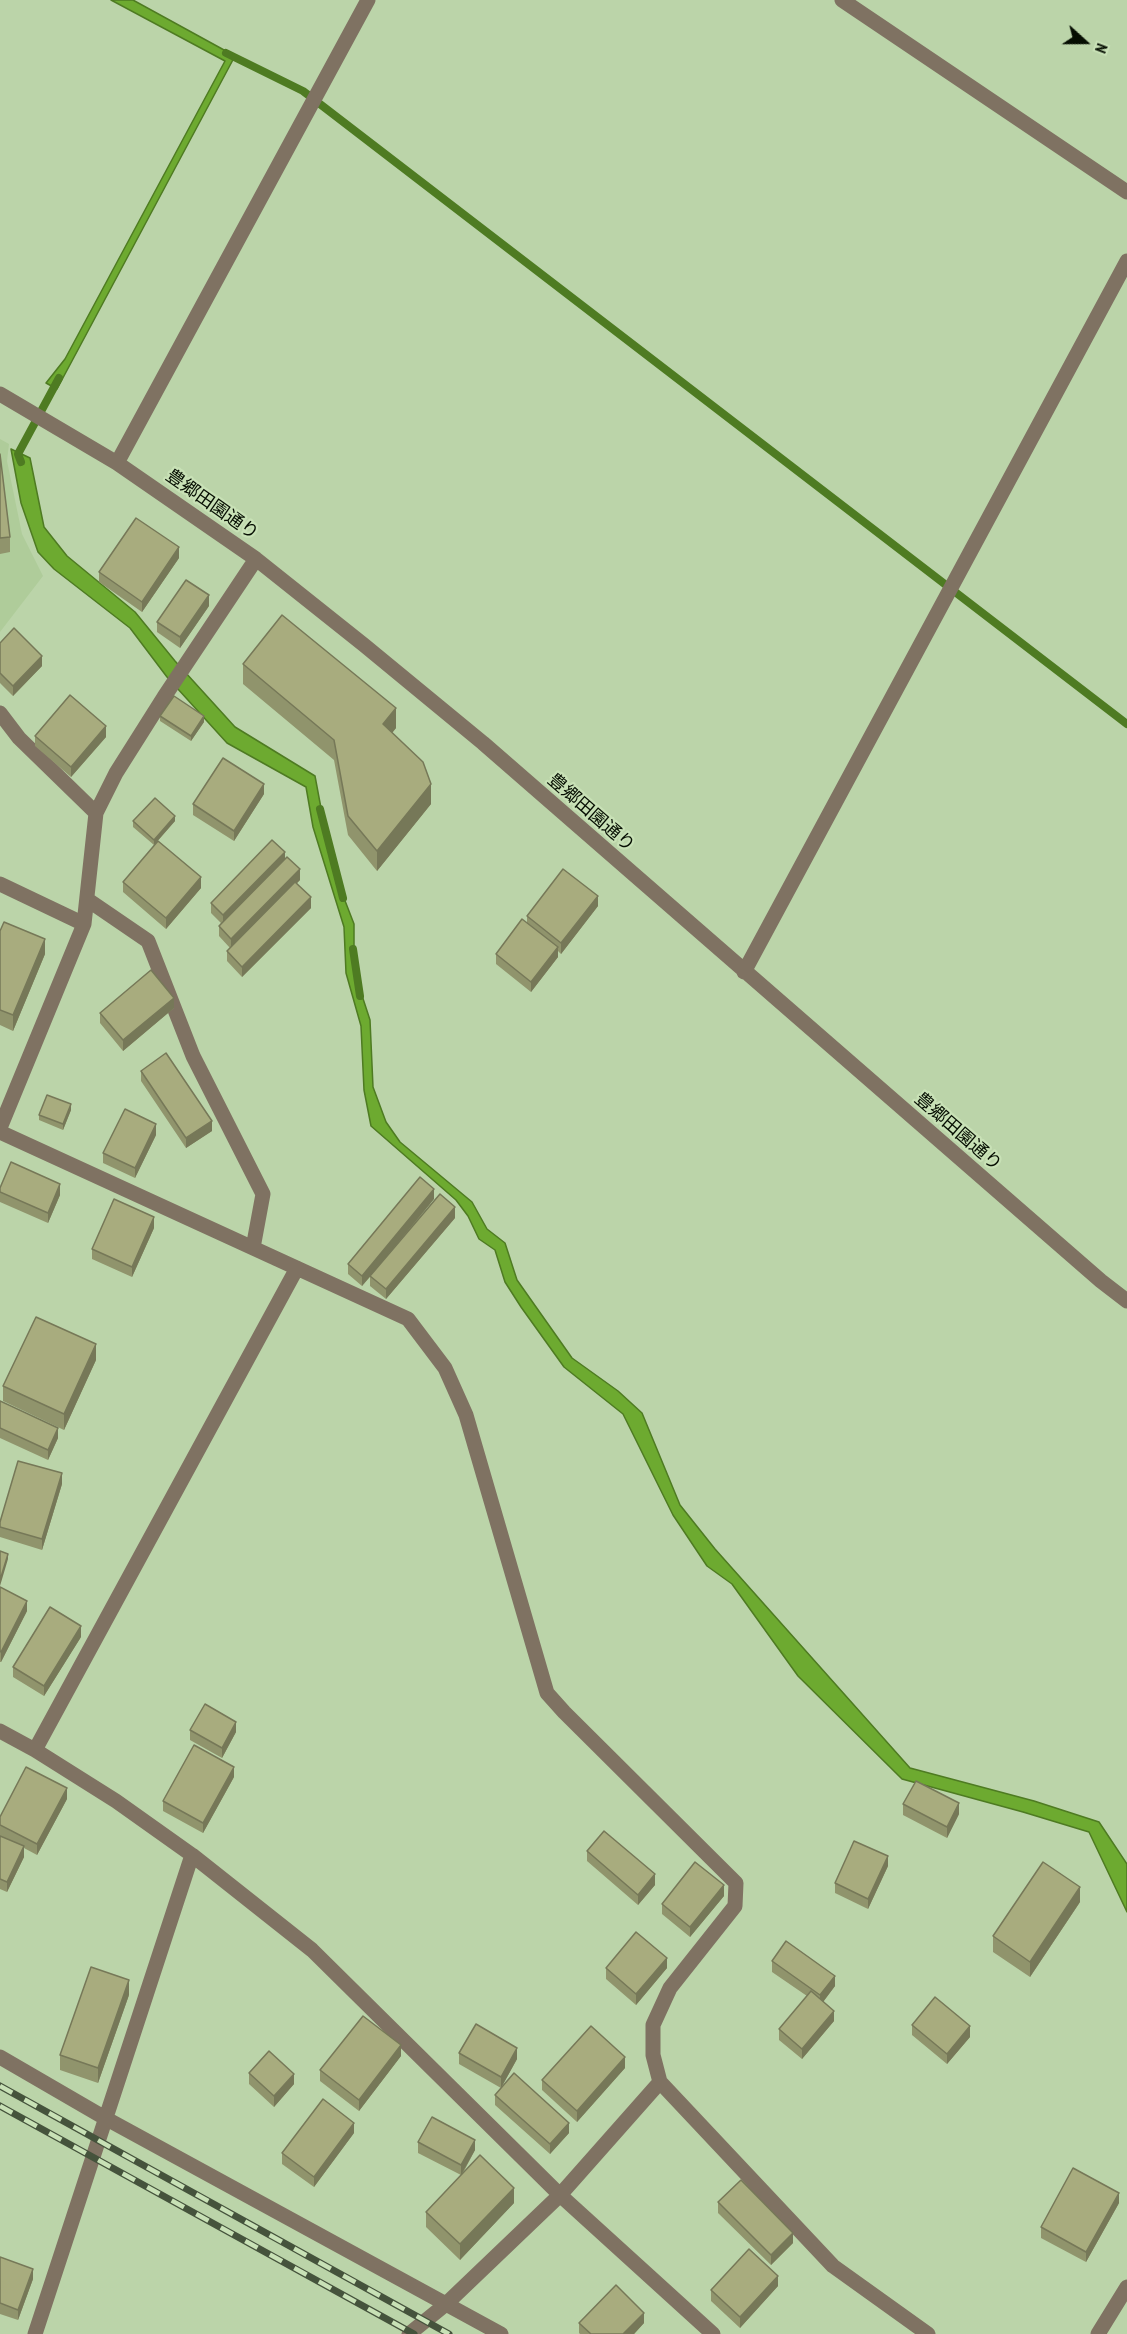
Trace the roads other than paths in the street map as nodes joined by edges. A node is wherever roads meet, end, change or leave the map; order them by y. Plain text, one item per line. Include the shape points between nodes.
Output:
1 (368, 0) edge
2 (842, 0) edge
3 (1127, 192) edge
4 (1127, 261) edge
5 (0, 394) edge
6 (117, 463) junction
7 (256, 559) junction
8 (0, 713) edge
9 (96, 813) junction
10 (0, 884) edge
11 (88, 900) junction
12 (84, 924) junction
13 (744, 972) junction
14 (0, 1130) edge
15 (253, 1248) junction
16 (297, 1268) junction
17 (1127, 1300) edge
18 (0, 1731) edge
19 (35, 1750) junction
20 (192, 1854) junction
21 (0, 2057) edge
22 (660, 2082) junction
23 (105, 2118) junction
24 (560, 2195) junction
25 (1127, 2286) edge
26 (446, 2304) junction
27 (35, 2334) edge
28 (409, 2334) edge
29 (501, 2334) edge
30 (713, 2334) edge
31 (928, 2334) edge
32 (1098, 2334) edge

1 - 6 street
2 - 3 street
4 - 13 street
5 - 6 street, 豊郷田園通り
6 - 7 street, 豊郷田園通り
7 - 9 street via 116,773
7 - 13 street, 豊郷田園通り via 483,744
8 - 9 street via 19,738
9 - 11 street
10 - 12 street
11 - 12 street
11 - 15 street via 148,941 193,1056 263,1194
12 - 14 street
13 - 17 street, 豊郷田園通り
14 - 15 street
15 - 16 street
16 - 19 street
16 - 22 street via 408,1319 445,1368 466,1415 547,1693 736,1883 735,1906 670,1988 653,2025 653,2055
18 - 19 street
19 - 20 street via 116,1800
20 - 23 street
20 - 24 street via 312,1950
21 - 23 street
22 - 24 street
22 - 31 street via 833,2266
23 - 26 street
23 - 27 street
24 - 26 street
24 - 30 street
25 - 32 street
26 - 28 street
26 - 29 street

